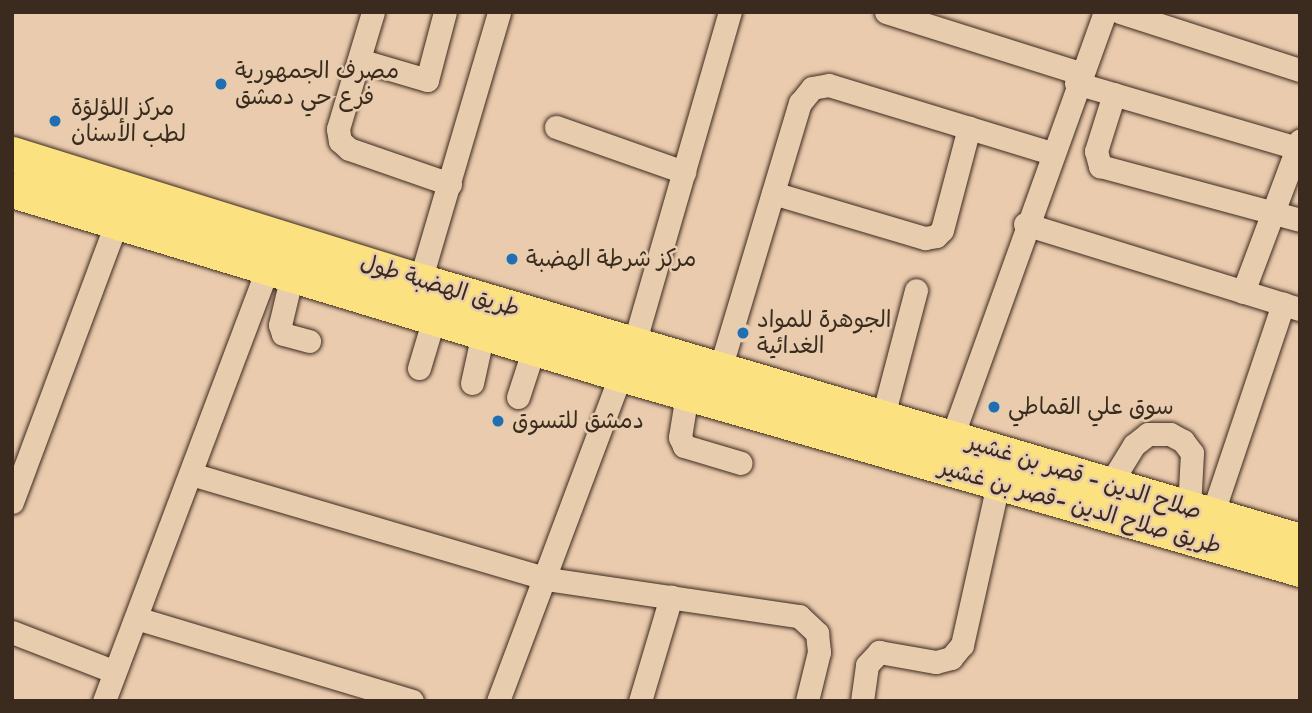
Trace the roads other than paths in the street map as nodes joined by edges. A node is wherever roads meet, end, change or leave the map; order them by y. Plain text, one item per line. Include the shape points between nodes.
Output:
1 (373, 12) edge
2 (444, 12) edge
3 (499, 12) edge
4 (886, 12) edge
5 (1105, 12) edge
6 (1120, 12) edge
7 (725, 13) edge
8 (359, 60) junction
9 (1300, 70) edge
10 (1078, 78) junction
11 (1114, 94) junction
12 (556, 127) dead end
13 (969, 128) junction
14 (1299, 146) edge
15 (12, 153) edge
16 (1051, 153) junction
17 (684, 172) junction
18 (450, 184) junction
19 (129, 187) junction
20 (12, 190) edge
21 (773, 193) junction
22 (1274, 213) junction
23 (1300, 220) edge
24 (116, 221) junction
25 (1025, 224) junction
26 (280, 272) junction
27 (420, 281) junction
28 (916, 290) dead end
29 (1243, 292) junction
30 (1291, 307) edge
31 (434, 318) junction
32 (483, 333) junction
33 (309, 341) dead end
34 (534, 348) junction
35 (627, 359) junction
36 (419, 369) dead end
37 (720, 369) junction
38 (472, 383) dead end
39 (687, 394) junction
40 (518, 397) dead end
41 (871, 424) junction
42 (952, 437) junction
43 (741, 463) dead end
44 (191, 474) junction
45 (998, 484) junction
46 (1110, 484) junction
47 (12, 502) edge
48 (1200, 512) junction
49 (1300, 541) edge
50 (1300, 569) edge
51 (547, 579) junction
52 (671, 597) junction
53 (136, 618) junction
54 (12, 632) edge
55 (115, 672) junction
56 (104, 701) edge
57 (412, 701) edge
58 (498, 701) edge
59 (640, 701) edge
60 (807, 701) edge
61 (862, 701) edge

1 - 8 street
2 - 8 street via 427,80
3 - 18 street
4 - 10 street
5 - 10 street
6 - 9 street
7 - 17 street
8 - 18 street via 338,129 340,141 349,149
10 - 11 street
10 - 16 street
11 - 14 street
11 - 22 street via 1096,152 1100,166
12 - 17 street
13 - 16 street
13 - 21 street via 830,85 813,88 800,103
13 - 21 street via 942,230 936,236 925,238
14 - 22 street
15 - 19 highway, طريق الهضبة طول
16 - 25 street
17 - 35 street
18 - 27 street
19 - 24 street
19 - 27 highway, طريق الهضبة طول
20 - 24 highway, طريق الهضبة طول
21 - 37 street
22 - 23 street
22 - 29 street
24 - 26 highway, طريق الهضبة طول
24 - 47 street
25 - 29 street
25 - 42 street
26 - 31 highway, طريق الهضبة طول
26 - 33 street via 283,334
26 - 44 street
27 - 35 highway, طريق الهضبة طول
28 - 41 street
29 - 30 street
30 - 48 street
31 - 32 highway, طريق الهضبة طول
31 - 36 street
32 - 34 highway, طريق الهضبة طول
32 - 38 street
34 - 35 highway, طريق الهضبة طول
34 - 40 street
35 - 37 highway, طريق الهضبة طول
35 - 39 highway, طريق الهضبة طول
35 - 51 street
37 - 41 highway, طريق الهضبة طول
39 - 41 highway, طريق الهضبة طول
39 - 43 street via 680,437 684,446
41 - 42 highway, صلاح الدين - قصر بن غشير
41 - 45 highway, طريق صلاح الدين -قصر بن غشير
42 - 46 highway, صلاح الدين - قصر بن غشير
44 - 51 street
44 - 53 street
45 - 50 highway, طريق صلاح الدين -قصر بن غشير
45 - 61 street via 962,645 951,658 936,662 879,652 867,665
46 - 48 highway, صلاح الدين - قصر بن غشير
46 - 48 street via 1134,446 1148,434 1170,434 1192,453
48 - 49 highway, صلاح الدين - قصر بن غشير
51 - 52 street
51 - 58 street
52 - 59 street
52 - 60 street via 799,617 817,633 819,652
53 - 55 street
53 - 57 street
54 - 55 street
55 - 56 street

